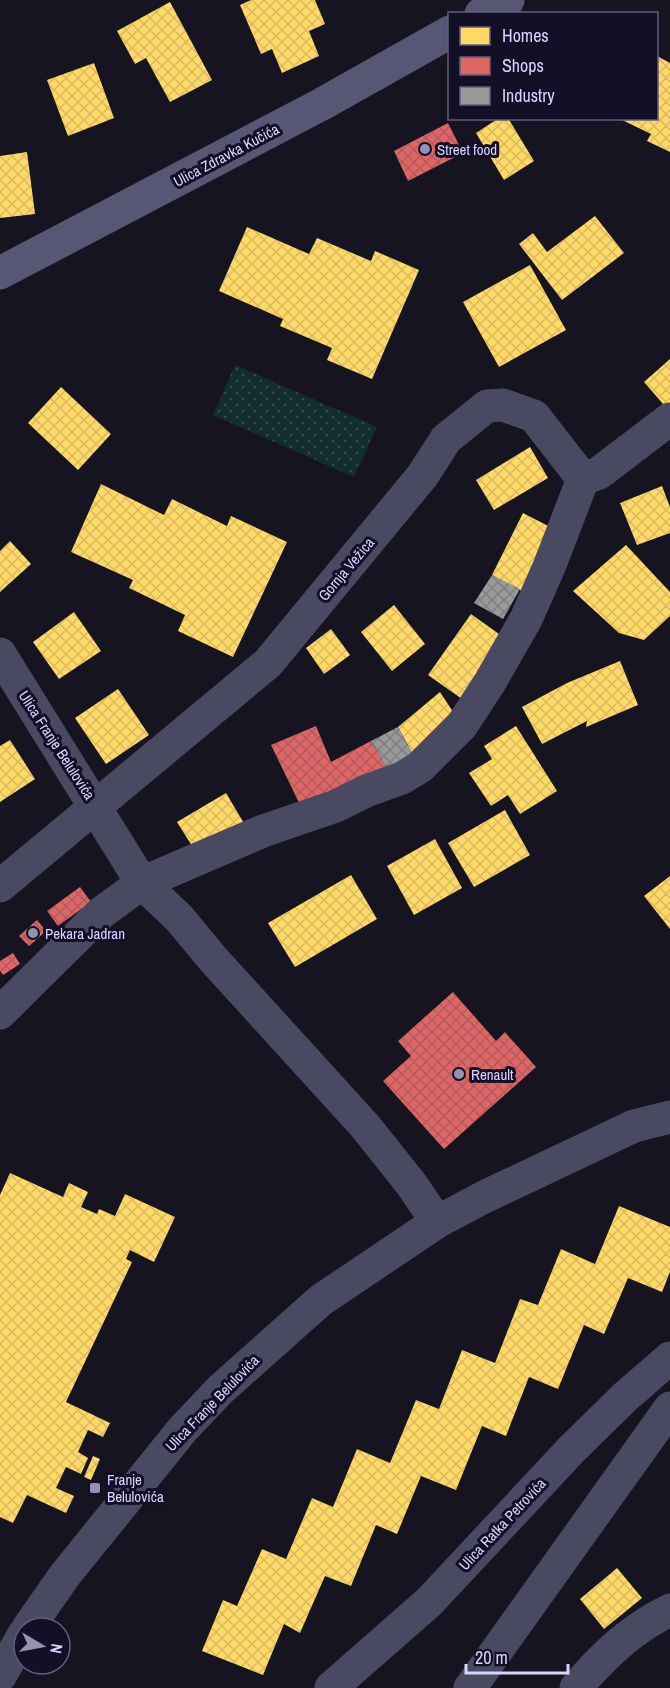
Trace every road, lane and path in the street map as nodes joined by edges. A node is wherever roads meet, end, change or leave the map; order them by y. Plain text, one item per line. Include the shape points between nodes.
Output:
1 (508, 0) edge
2 (485, 12) edge
3 (448, 33) edge
4 (0, 273) edge
5 (670, 419) edge
6 (583, 479) junction
7 (0, 654) edge
8 (95, 805) junction
9 (142, 883) junction
10 (0, 886) edge
11 (0, 1012) edge
12 (670, 1117) edge
13 (437, 1222) junction
14 (670, 1358) edge
15 (670, 1408) edge
16 (670, 1610) edge
17 (36, 1616) edge
18 (12, 1655) edge
19 (0, 1676) edge
20 (331, 1688) edge
21 (470, 1688) edge
22 (576, 1688) edge

1 - 2 main road
3 - 4 main road, Ulica Zdravka Kučića via 322,104
5 - 6 street via 599,473
6 - 8 street, Gornja Vežica via 534,416 503,405 487,406 446,439 423,475 268,663
6 - 9 street via 526,619 462,725 420,767 336,806 263,831
7 - 8 street, Ulica Franje Belulovića
8 - 9 street, Ulica Franje Belulovića
8 - 10 street, Ulica Franje Belulovića
9 - 11 street via 101,913
9 - 13 street, Ulica Franje Belulovića via 179,918 364,1126
12 - 13 street, Ulica Franje Belulovića via 634,1126
13 - 17 street, Ulica Franje Belulovića via 321,1300 221,1389 183,1429
14 - 20 street, Ulica Ratka Petrovića via 571,1450 429,1602
15 - 21 street
16 - 22 street via 609,1650
18 - 19 street

